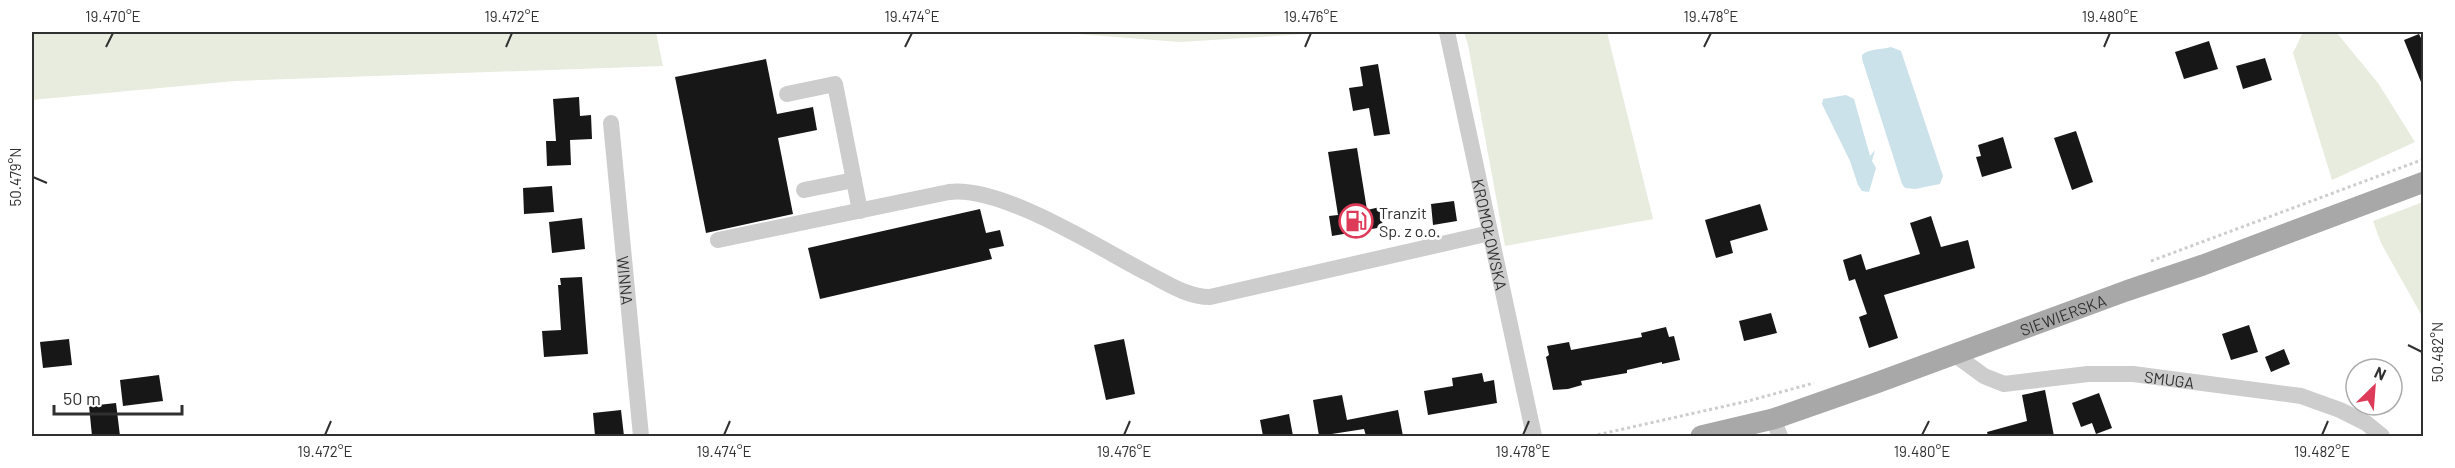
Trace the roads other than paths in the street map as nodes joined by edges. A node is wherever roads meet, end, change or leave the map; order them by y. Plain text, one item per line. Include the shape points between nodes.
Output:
1 (1447, 32) edge
2 (787, 93) dead end
3 (611, 123) dead end
4 (854, 180) junction
5 (2424, 182) edge
6 (804, 190) dead end
7 (860, 211) junction
8 (1490, 233) junction
9 (718, 240) dead end
10 (1954, 354) junction
11 (1777, 428) edge
12 (641, 436) edge
13 (1534, 436) edge
14 (1701, 436) edge
15 (2382, 436) edge

1 - 8 street, KROMOŁOWSKA
2 - 4 street via 835,84
3 - 12 street, WINNA
4 - 6 street
4 - 7 street
5 - 10 main road, SIEWIERSKA
7 - 8 street via 959,191 986,195 1056,225 1177,289 1202,297
7 - 9 street
8 - 13 street, KROMOŁOWSKA
10 - 11 main road, SIEWIERSKA
10 - 15 street, SMUGA via 1984,376 2004,384 2088,374 2133,374 2301,396 2340,410
11 - 14 main road, SIEWIERSKA

